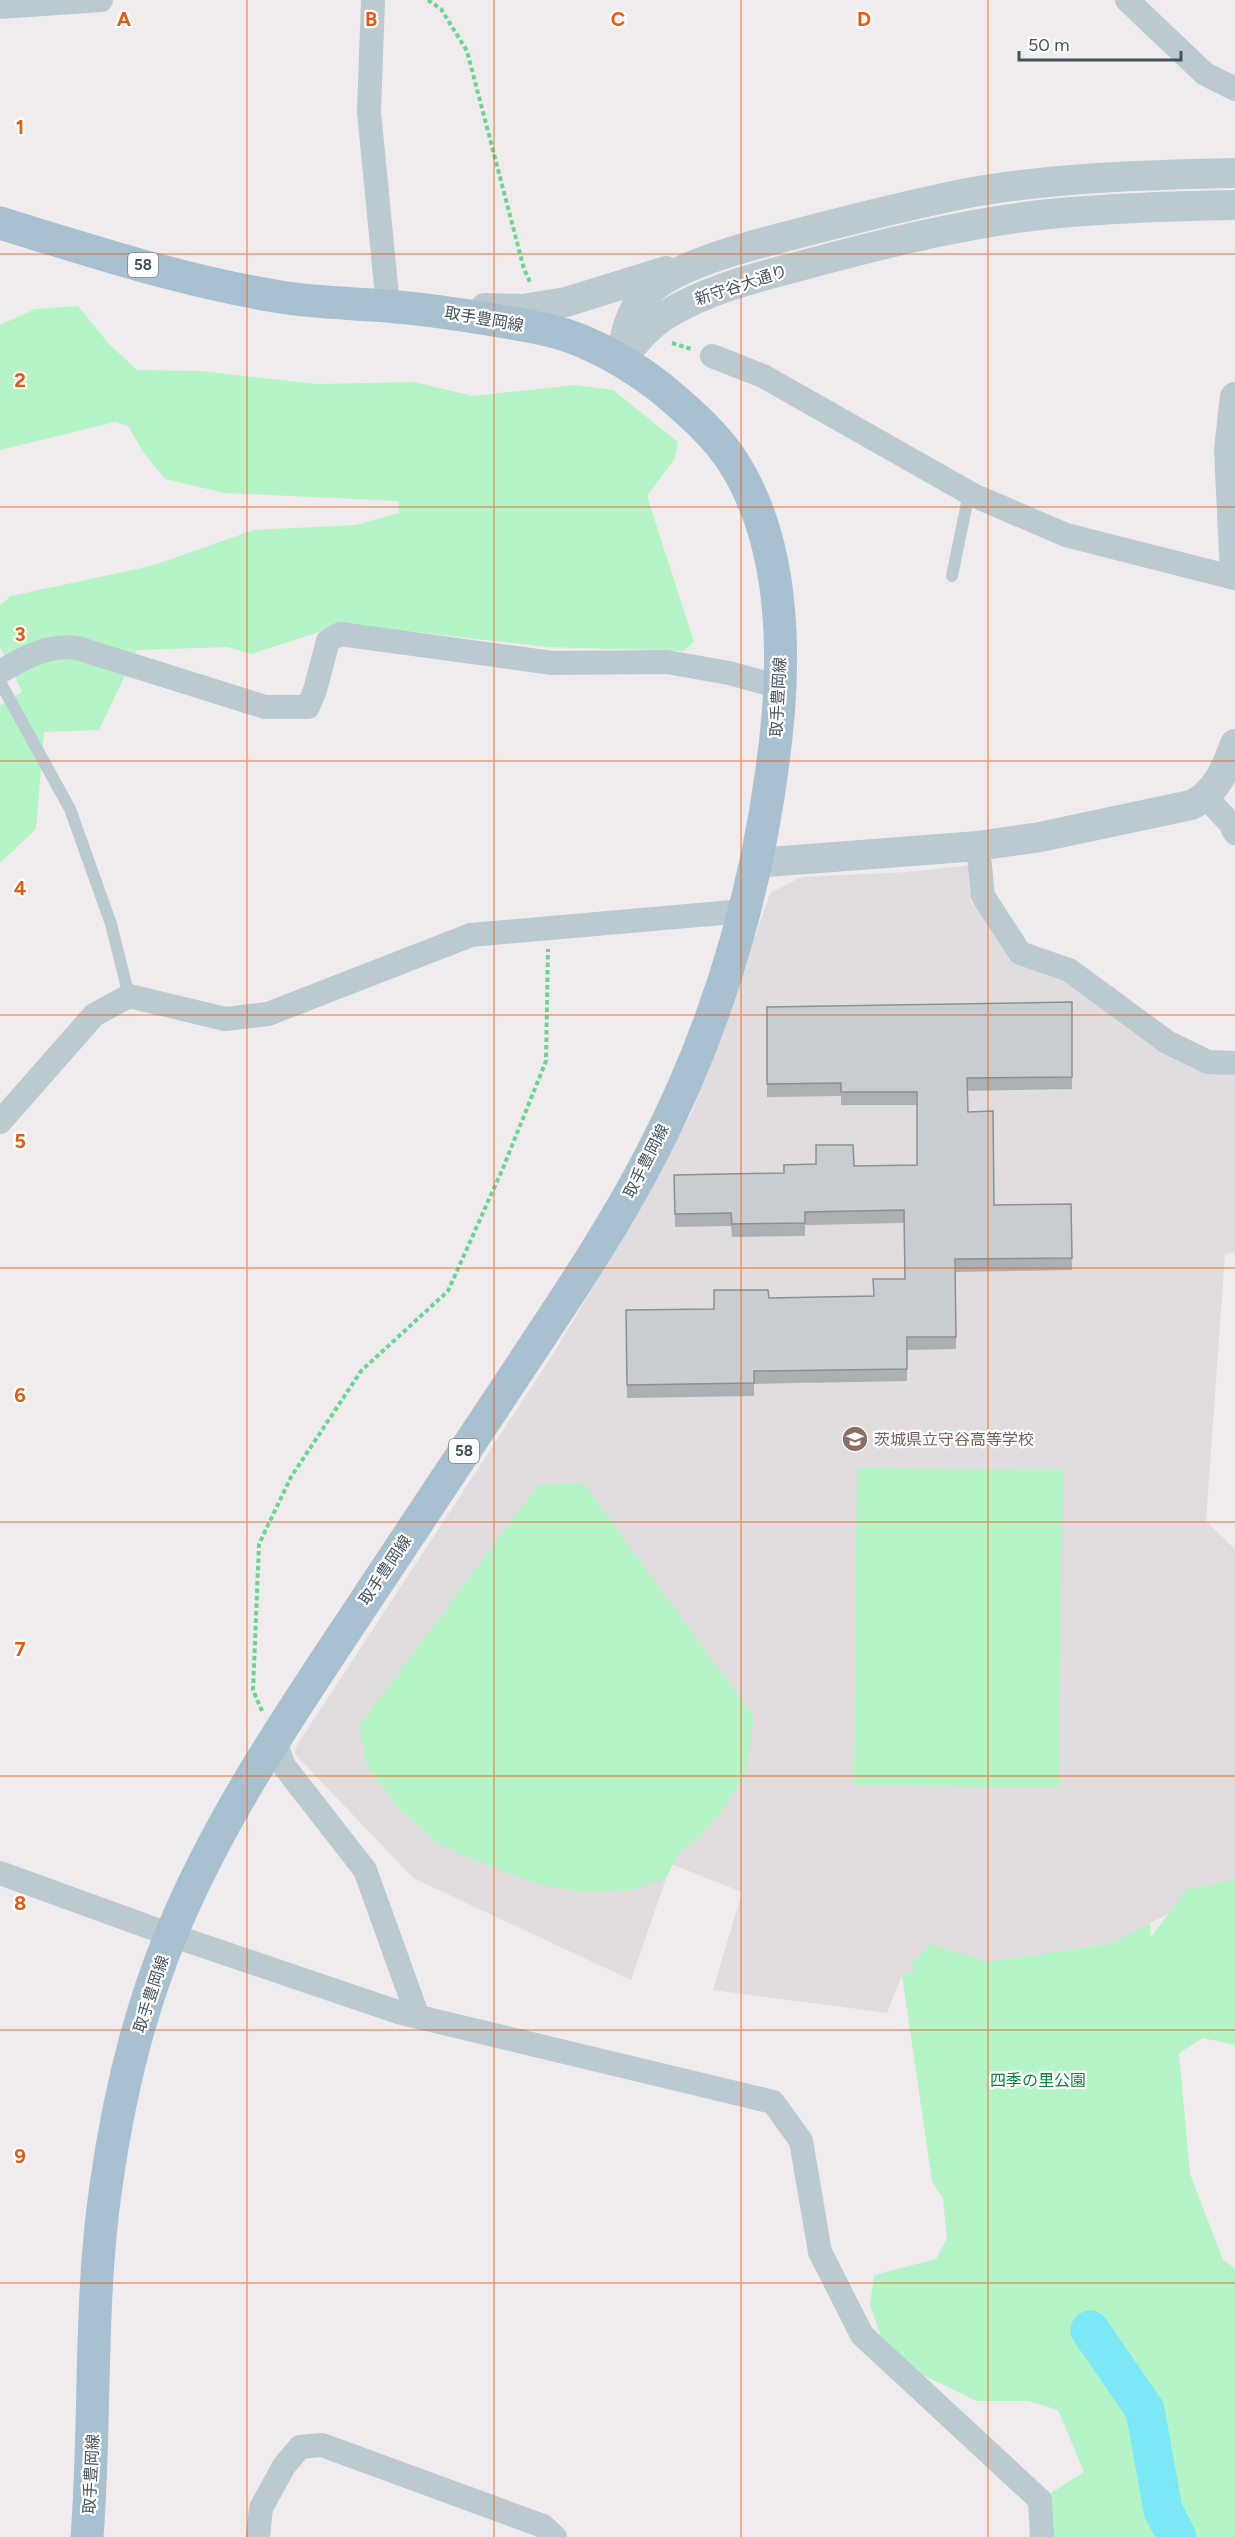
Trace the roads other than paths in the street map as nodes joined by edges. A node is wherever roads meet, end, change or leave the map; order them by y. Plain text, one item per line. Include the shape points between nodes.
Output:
1 (101, 0) edge
2 (373, 0) edge
3 (1127, 0) edge
4 (0, 7) edge
5 (1235, 89) edge
6 (1235, 173) edge
7 (1235, 205) edge
8 (0, 223) edge
9 (718, 255) junction
10 (388, 306) junction
11 (440, 311) junction
12 (712, 356) dead end
13 (620, 360) junction
14 (1235, 397) edge
15 (969, 493) junction
16 (952, 576) dead end
17 (1235, 576) edge
18 (0, 672) edge
19 (0, 682) edge
20 (780, 687) junction
21 (1235, 744) edge
22 (1205, 796) junction
23 (1233, 825) edge
24 (978, 846) junction
25 (755, 862) junction
26 (744, 911) junction
27 (129, 996) junction
28 (1235, 1063) edge
29 (0, 1122) edge
30 (274, 1739) junction
31 (0, 1873) edge
32 (171, 1935) junction
33 (418, 2017) junction
34 (87, 2537) edge
35 (258, 2537) edge
36 (555, 2537) edge
37 (1042, 2537) edge

1 - 4 street
2 - 10 street via 369,112
3 - 5 street via 1205,74
6 - 9 street, 新守谷大通り via 1131,176 974,192
7 - 13 street, 新守谷大通り via 1129,207 1047,214 863,249 755,278 693,300 645,330
8 - 10 main road, 取手豊岡線 / 58 via 232,288 288,299
9 - 11 street via 566,302 523,309
9 - 13 street, 新守谷大通り via 644,296 628,322
10 - 11 main road, 取手豊岡線 / 58
11 - 13 main road, 取手豊岡線 / 58 via 562,334
12 - 15 street via 763,376
13 - 20 main road, 取手豊岡線 / 58 via 694,418 735,466 771,554
14 - 17 street via 1229,450
15 - 16 lane
15 - 17 street via 1066,536
18 - 20 street via 23,658 62,646 265,707 308,707 328,641 340,634 552,663 667,662
19 - 27 lane via 70,809 111,924
20 - 25 main road, 取手豊岡線 / 58 via 772,777
21 - 22 street via 1224,772
22 - 23 street
22 - 24 street via 1191,805
24 - 25 street
24 - 28 street via 983,896 1020,953 1069,970 1167,1042 1208,1062
25 - 26 main road, 取手豊岡線 / 58
26 - 27 street via 471,935 268,1014 225,1019
26 - 30 main road, 取手豊岡線 / 58 via 705,1037 653,1153 623,1206
27 - 29 street via 94,1015
30 - 32 main road, 取手豊岡線 / 58
30 - 33 street via 284,1766 365,1870
31 - 32 street
32 - 33 street
32 - 34 main road, 取手豊岡線 / 58 via 139,2030 105,2191 96,2304
33 - 37 street via 773,2102 801,2142 820,2252 862,2335 1040,2500
35 - 36 street via 261,2508 284,2466 300,2447 322,2445 543,2526

